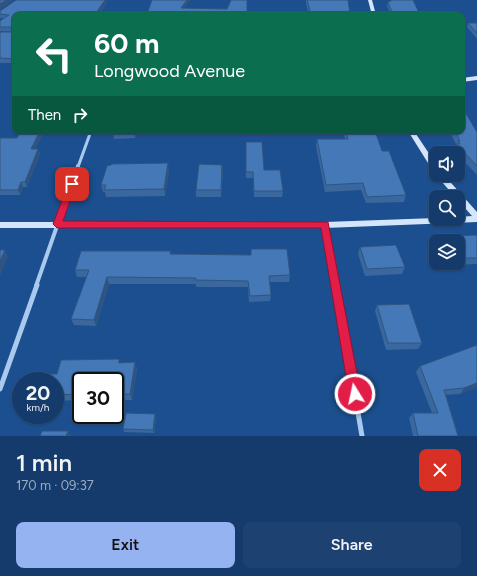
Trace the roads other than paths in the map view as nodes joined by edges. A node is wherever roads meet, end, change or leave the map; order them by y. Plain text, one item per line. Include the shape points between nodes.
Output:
1 (370, 0) edge
2 (373, 12) edge
3 (477, 78) edge
4 (465, 80) edge
5 (90, 134) edge
6 (413, 134) edge
7 (429, 158) edge
8 (446, 182) edge
9 (477, 218) edge
10 (57, 224) junction
11 (0, 225) edge
12 (325, 225) junction
13 (0, 389) edge
14 (362, 436) edge

1 - 2 street
3 - 4 street
5 - 10 street
6 - 7 street
8 - 9 street
9 - 12 street
10 - 11 street
10 - 12 street
10 - 13 street
12 - 14 street

